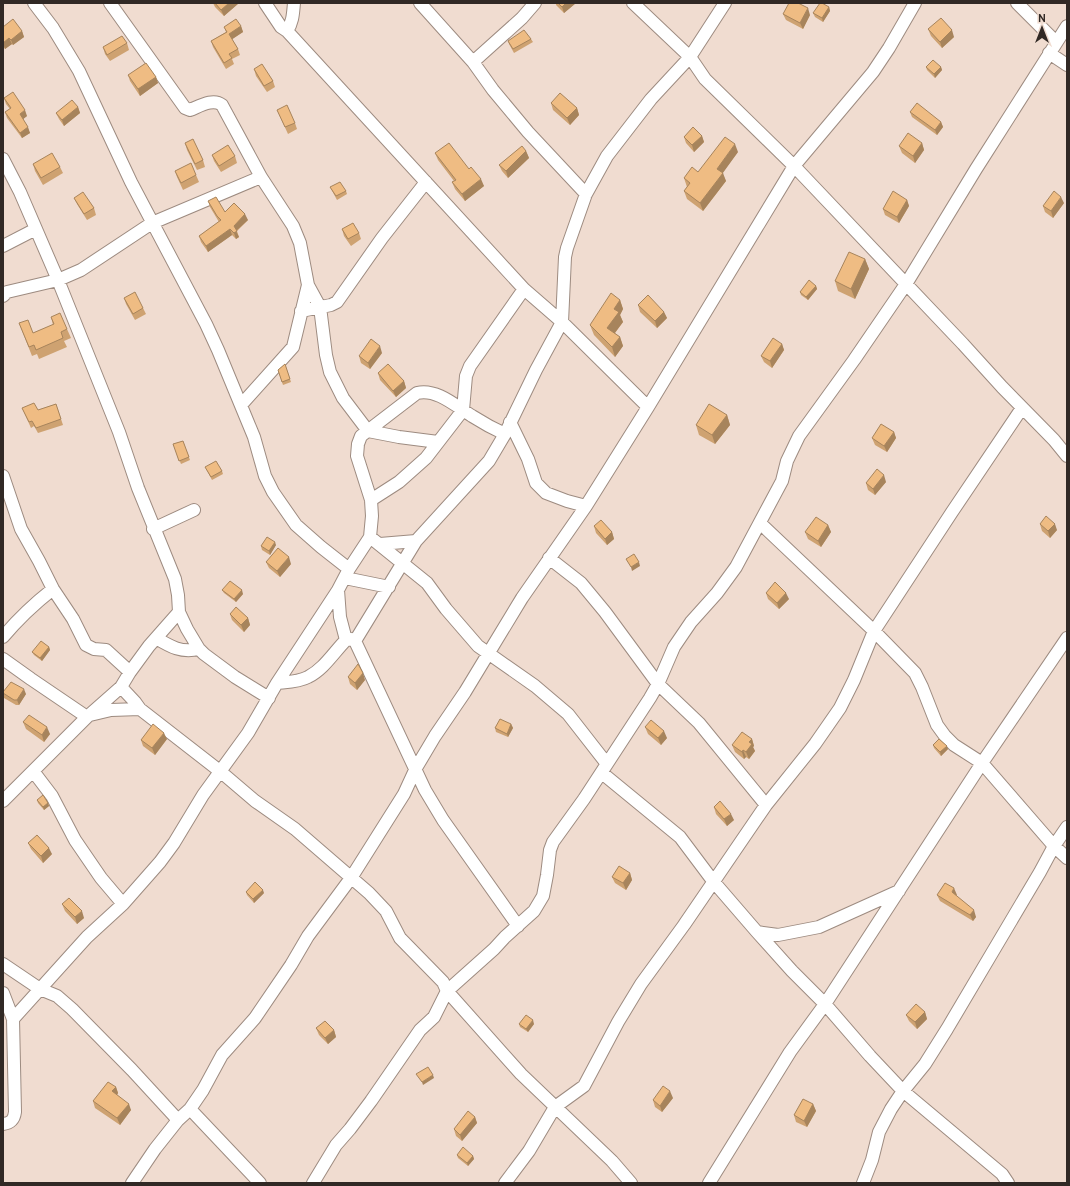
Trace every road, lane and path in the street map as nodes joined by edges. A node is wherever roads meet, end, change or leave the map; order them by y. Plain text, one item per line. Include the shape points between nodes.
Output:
1 (34, 3) edge
2 (110, 3) edge
3 (265, 3) edge
4 (294, 3) edge
5 (420, 3) edge
6 (535, 3) edge
7 (633, 3) edge
8 (725, 3) edge
9 (915, 3) edge
10 (1017, 3) edge
11 (1067, 26) edge
12 (287, 31) junction
13 (1056, 42) junction
14 (1049, 53) junction
15 (690, 57) junction
16 (473, 62) junction
17 (1067, 64) edge
18 (3, 159) edge
19 (794, 166) junction
20 (261, 177) junction
21 (426, 182) junction
22 (586, 194) junction
23 (152, 222) junction
24 (36, 229) junction
25 (3, 246) edge
26 (58, 280) junction
27 (906, 284) junction
28 (308, 285) junction
29 (524, 289) junction
30 (4, 291) edge
31 (320, 306) junction
32 (301, 311) junction
33 (562, 322) junction
34 (240, 405) junction
35 (648, 407) junction
36 (1022, 408) junction
37 (463, 410) junction
38 (510, 422) junction
39 (368, 430) junction
40 (505, 434) junction
41 (438, 442) junction
42 (1067, 456) edge
43 (3, 476) edge
44 (371, 500) junction
45 (7, 503) edge
46 (586, 506) junction
47 (194, 510) dead end
48 (760, 523) junction
49 (154, 529) junction
50 (370, 537) junction
51 (416, 541) junction
52 (380, 544) junction
53 (549, 558) junction
54 (404, 563) junction
55 (347, 574) junction
56 (389, 587) junction
57 (53, 589) junction
58 (338, 590) junction
59 (179, 612) junction
60 (874, 631) junction
61 (3, 637) edge
62 (156, 638) junction
63 (1067, 638) edge
64 (351, 641) junction
65 (199, 650) junction
66 (489, 653) junction
67 (3, 659) edge
68 (130, 672) junction
69 (277, 683) junction
70 (658, 684) junction
71 (121, 687) junction
72 (269, 698) junction
73 (140, 709) junction
74 (87, 716) junction
75 (982, 763) junction
76 (416, 768) junction
77 (605, 769) junction
78 (33, 771) junction
79 (221, 772) junction
80 (425, 790) junction
81 (404, 794) junction
82 (3, 801) edge
83 (766, 805) junction
84 (1067, 826) edge
85 (1054, 846) junction
86 (1067, 858) edge
87 (351, 878) junction
88 (714, 881) junction
89 (900, 891) junction
90 (123, 904) junction
91 (518, 926) junction
92 (757, 932) junction
93 (3, 964) edge
94 (40, 989) junction
95 (447, 991) junction
96 (3, 993) edge
97 (826, 1004) junction
98 (13, 1018) junction
99 (903, 1091) junction
100 (555, 1107) junction
101 (190, 1109) junction
102 (178, 1120) junction
103 (3, 1124) edge
104 (132, 1183) edge
105 (260, 1183) edge
106 (313, 1183) edge
107 (505, 1183) edge
108 (631, 1183) edge
109 (709, 1183) edge
110 (863, 1183) edge
111 (1008, 1183) edge

1 - 23 street via 53,28 79,71
2 - 20 street via 185,108 190,110 213,102 222,105
3 - 12 street via 281,27
4 - 12 street via 293,16
5 - 16 street
6 - 16 street
7 - 15 street
8 - 15 street
9 - 19 street via 873,72
10 - 13 street
11 - 13 street
12 - 21 street
13 - 14 street
14 - 17 street
14 - 27 street
15 - 19 street via 706,79
15 - 22 street via 651,99 607,156
16 - 22 street via 528,132
18 - 24 street
19 - 27 street
19 - 35 street
20 - 23 street
20 - 28 street via 293,226 300,243
21 - 29 street
21 - 31 street via 382,238 341,298 330,305
22 - 33 street via 565,257
23 - 26 street via 81,270
23 - 34 street via 209,330
24 - 25 street
24 - 26 street
26 - 30 street
26 - 49 street via 116,424
27 - 36 street
27 - 48 street via 799,436 787,461 782,481
28 - 31 street
28 - 32 street
29 - 33 street
29 - 37 street via 470,366 466,376
31 - 32 street
31 - 39 street via 330,372 343,398
32 - 34 street via 293,348
33 - 35 street
33 - 38 street
34 - 55 street via 254,437 264,476 272,492 296,525
35 - 46 street
36 - 42 street
36 - 60 street
37 - 39 street via 433,394 417,393
37 - 40 street
37 - 41 street
38 - 40 street
38 - 46 street via 528,459 536,483 546,493
39 - 41 street
39 - 44 street via 361,436 357,456
40 - 51 street via 489,461
41 - 44 street via 413,471
43 - 45 street
44 - 50 street
45 - 57 street
46 - 53 street
47 - 49 street
48 - 60 street
48 - 70 street via 736,567 674,647
49 - 59 street via 175,579
50 - 52 street
50 - 55 street
51 - 52 street
51 - 54 street
52 - 54 street
53 - 66 street
53 - 70 street via 580,583 605,612
54 - 56 street
54 - 66 street via 427,583 446,610 478,646
55 - 56 street
55 - 58 street
56 - 64 street
57 - 61 street via 19,618
57 - 68 street via 86,645 106,650
58 - 64 street via 340,617
58 - 69 street
59 - 62 street
59 - 65 street
60 - 75 street via 915,673 937,725 945,736
60 - 83 street via 840,708
62 - 65 street via 182,651
62 - 68 street
63 - 75 street
64 - 69 street via 308,677
64 - 76 street
65 - 72 street
66 - 76 street
66 - 77 street via 568,714
67 - 74 street
68 - 71 street
69 - 72 street
70 - 77 street
70 - 83 street via 699,723
71 - 73 street
71 - 74 street
72 - 79 street
73 - 74 street via 111,710
73 - 79 street
74 - 78 street
75 - 85 street
75 - 89 street
76 - 80 street
76 - 81 street
77 - 88 street via 680,837
77 - 91 street via 553,842 543,896 534,911
78 - 82 street
78 - 90 street via 55,801 75,840
79 - 87 street via 255,801 295,829
79 - 90 street via 160,862
80 - 81 street
80 - 91 street via 443,820
81 - 87 street
83 - 88 street
84 - 85 street
85 - 86 street
85 - 99 street via 948,1029
87 - 95 street via 386,912 400,938 443,982
87 - 101 street via 308,936 255,1018 222,1055
88 - 92 street
88 - 100 street via 641,984 584,1086
89 - 92 street via 819,927 778,935
89 - 97 street
90 - 94 street via 87,937
91 - 95 street
92 - 97 street
93 - 94 street
94 - 98 street
94 - 102 street via 57,996 72,1008
95 - 100 street via 508,1061
95 - 106 street via 434,1017 420,1030 367,1107 336,1145
96 - 98 street
97 - 99 street
97 - 109 street via 790,1052
98 - 103 street via 15,1112 14,1119
99 - 110 street via 879,1132
99 - 111 street via 1002,1174
100 - 107 street via 529,1151
100 - 108 street via 612,1161
101 - 102 street
101 - 105 street
102 - 104 street

